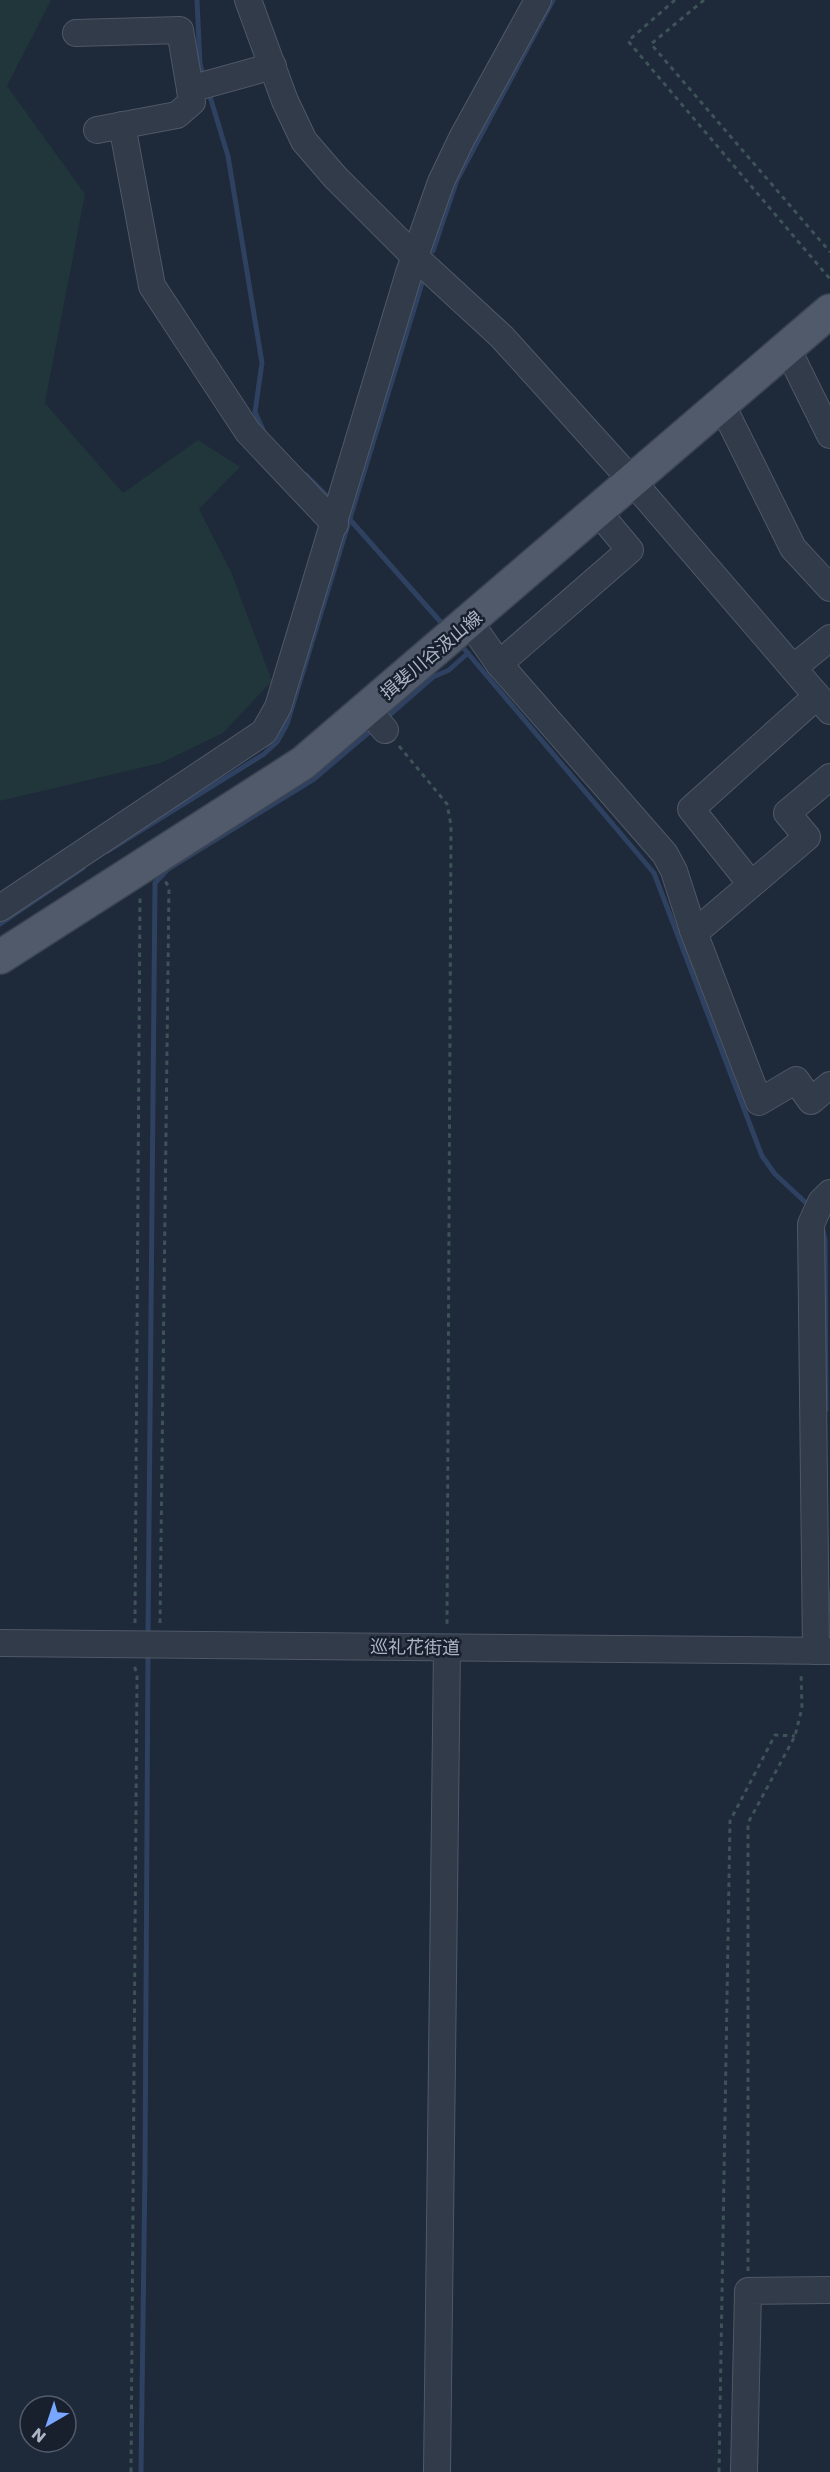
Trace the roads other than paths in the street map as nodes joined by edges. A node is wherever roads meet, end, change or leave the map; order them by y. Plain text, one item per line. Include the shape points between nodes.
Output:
1 (248, 0) edge
2 (538, 0) edge
3 (76, 33) dead end
4 (273, 66) junction
5 (190, 89) junction
6 (414, 256) junction
7 (830, 311) edge
8 (787, 348) junction
9 (722, 405) junction
10 (830, 435) edge
11 (633, 482) junction
12 (598, 512) junction
13 (334, 524) junction
14 (830, 588) edge
15 (469, 621) junction
16 (830, 638) edge
17 (499, 664) junction
18 (794, 668) junction
19 (824, 704) edge
20 (830, 777) edge
21 (751, 884) junction
22 (0, 908) edge
23 (693, 930) junction
24 (0, 957) edge
25 (830, 1085) edge
26 (830, 1193) edge
27 (0, 1643) edge
28 (447, 1648) junction
29 (815, 1651) edge
30 (830, 2290) edge
31 (437, 2472) edge
32 (744, 2472) edge

1 - 4 street
2 - 6 street via 462,138
3 - 5 street via 180,30
4 - 5 street
4 - 6 street via 304,141
5 - 13 street via 192,102 177,115 109,128 152,286 248,432
6 - 11 street via 502,337
6 - 13 street
7 - 8 main road, 揖斐川谷汲山線
8 - 9 main road, 揖斐川谷汲山線
8 - 10 street
9 - 11 main road, 揖斐川谷汲山線
9 - 14 street via 793,548
11 - 12 main road, 揖斐川谷汲山線
11 - 18 street
12 - 15 main road, 揖斐川谷汲山線
12 - 17 street via 630,550
13 - 22 street via 278,706 264,732
15 - 17 street
15 - 24 main road, 揖斐川谷汲山線 via 376,720
16 - 18 street
17 - 23 street via 665,854
18 - 19 street
19 - 21 street via 691,809
20 - 21 street via 788,813 807,837
21 - 23 street
23 - 25 street via 759,1102 796,1080 811,1101
26 - 29 street via 811,1224
27 - 28 street, 巡礼花街道
28 - 29 street, 巡礼花街道
28 - 31 street
30 - 32 street via 748,2291

